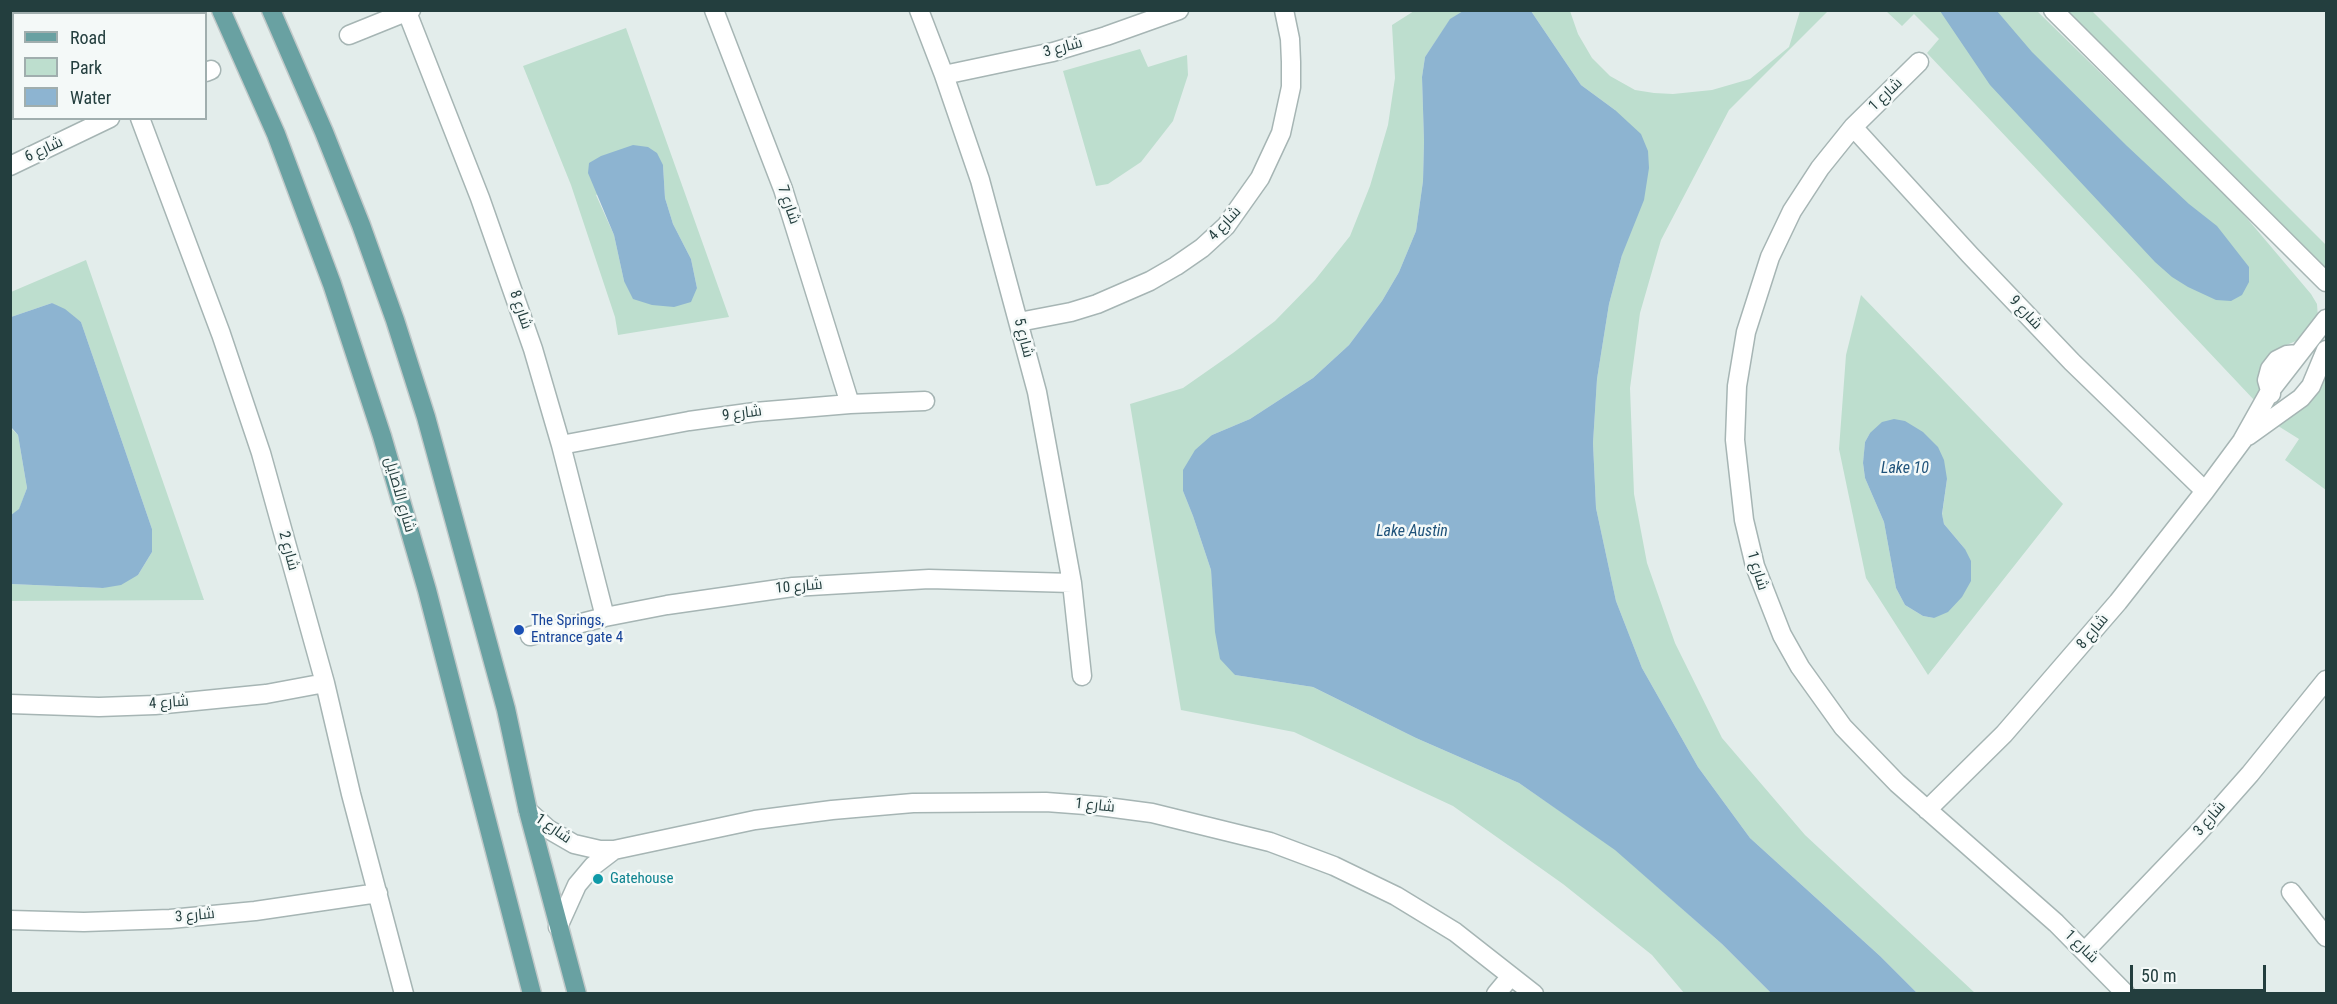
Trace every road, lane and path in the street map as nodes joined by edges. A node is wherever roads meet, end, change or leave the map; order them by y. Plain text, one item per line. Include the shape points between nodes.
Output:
1 (221, 10) edge
2 (271, 10) edge
3 (714, 10) edge
4 (919, 10) edge
5 (1179, 10) edge
6 (1284, 10) edge
7 (2054, 10) edge
8 (409, 11) edge
9 (349, 35) dead end
10 (1919, 62) dead end
11 (944, 75) junction
12 (107, 120) edge
13 (142, 120) edge
14 (1853, 127) junction
15 (10, 166) edge
16 (2326, 282) edge
17 (2326, 319) edge
18 (1019, 322) junction
19 (2326, 350) edge
20 (2298, 354) junction
21 (2319, 371) junction
22 (2270, 391) junction
23 (925, 401) dead end
24 (850, 404) junction
25 (2288, 407) junction
26 (2242, 441) junction
27 (561, 445) junction
28 (2205, 491) junction
29 (1072, 583) junction
30 (605, 617) junction
31 (530, 636) dead end
32 (1082, 676) dead end
33 (2326, 680) edge
34 (325, 683) junction
35 (10, 704) edge
36 (1927, 810) junction
37 (528, 811) junction
38 (614, 849) junction
39 (2292, 892) dead end
40 (378, 894) junction
41 (10, 920) edge
42 (558, 927) junction
43 (2326, 937) edge
44 (2085, 951) junction
45 (1511, 976) junction
46 (530, 991) edge
47 (404, 993) edge
48 (577, 993) edge
49 (1496, 993) edge
50 (1534, 993) edge
51 (2126, 993) edge

1 - 46 main road, شارع الأصايل via 276,134 332,284 382,436 427,590
2 - 37 main road via 324,132 395,320 482,615
3 - 24 street, شارع 7 via 783,189
4 - 11 street, شارع 5
5 - 11 street, شارع 3 via 1053,52
6 - 18 street, شارع 4 via 1292,63 1281,133 1246,201 1226,226 1202,248 1150,281 1097,304
7 - 16 street
8 - 9 street
8 - 27 street, شارع 8 via 513,290
10 - 14 street, شارع 1
11 - 18 street, شارع 5 via 980,180
12 - 15 street, شارع 6
13 - 34 street, شارع 2 via 261,453
14 - 28 street, شارع 9 via 2072,362
14 - 36 street, شارع 1 via 1792,211 1753,306 1737,386 1737,474 1755,566 1767,601 1800,667 1843,727
17 - 20 street
18 - 29 street, شارع 5 via 1041,414
19 - 21 street, شارع 8
20 - 21 street via 2309,357
20 - 22 street via 2287,354 2270,369
21 - 25 street, شارع 8 via 2301,398
22 - 25 street
22 - 26 street, شارع 8
23 - 24 street, شارع 9
24 - 27 street, شارع 9 via 689,421
25 - 26 street, شارع 8
26 - 28 street, شارع 8
27 - 30 street, شارع 8
28 - 36 street, شارع 8 via 2063,668 2004,734
29 - 30 street, شارع 10 via 963,579 849,583 730,595
29 - 32 street, شارع 5
30 - 31 street, شارع 10
33 - 44 street, شارع 3 via 2197,834
34 - 35 street, شارع 4 via 266,694 166,704
34 - 40 street, شارع 2
36 - 44 street, شارع 1
37 - 38 street, شارع 1 via 574,844 587,849
37 - 42 main road
38 - 42 street, شارع 1 via 577,885
38 - 45 street, شارع 1 via 717,827 870,807 967,802 1099,806 1203,824 1270,842 1334,866 1396,896 1455,932
39 - 43 street
40 - 41 street, شارع 3 via 170,919
40 - 47 street, شارع 2
42 - 48 main road
44 - 51 street, شارع 1
45 - 49 street
45 - 50 street, شارع 1

